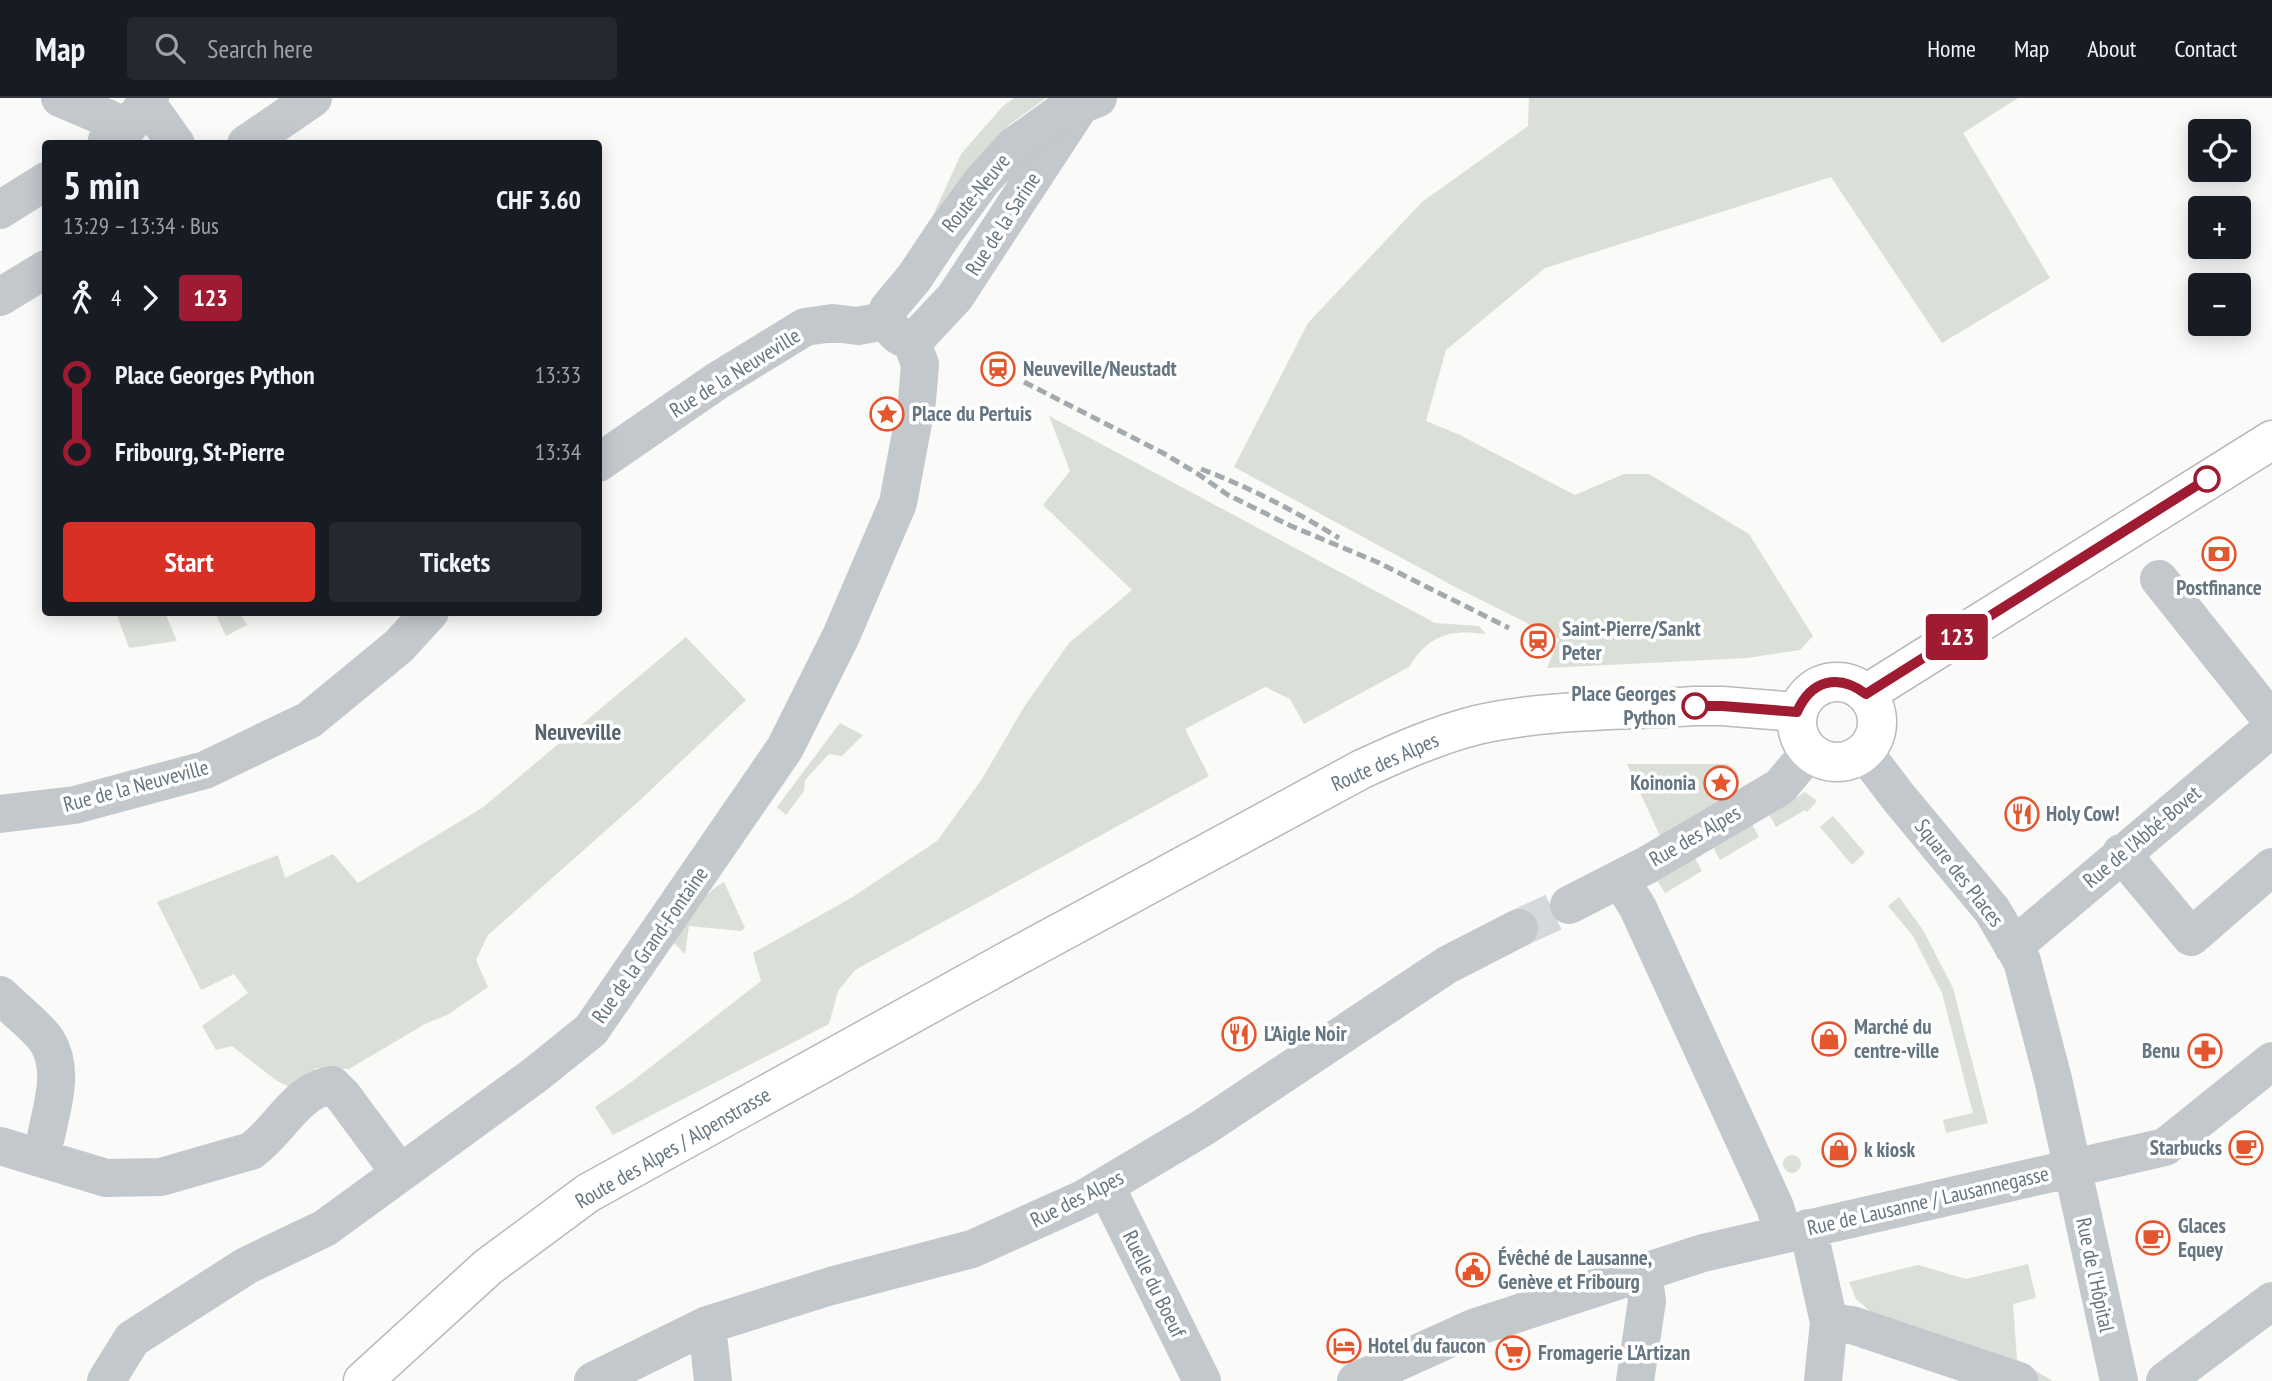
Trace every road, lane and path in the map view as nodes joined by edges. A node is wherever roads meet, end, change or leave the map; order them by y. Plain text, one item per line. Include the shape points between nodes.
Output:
1 (60, 98) edge
2 (313, 98) edge
3 (1085, 98) edge
4 (1098, 98) edge
5 (132, 118) edge
6 (169, 140) edge
7 (252, 140) edge
8 (42, 184) edge
9 (0, 210) edge
10 (42, 271) edge
11 (0, 297) edge
12 (898, 332) junction
13 (2272, 440) edge
14 (602, 460) edge
15 (2160, 579) dead end
16 (426, 616) edge
17 (1866, 694) junction
18 (1797, 712) junction
19 (2272, 721) edge
20 (2272, 728) edge
21 (1809, 752) junction
22 (1864, 752) junction
23 (0, 814) edge
24 (2122, 853) junction
25 (2272, 867) edge
26 (1620, 879) junction
27 (1569, 905) tunnel mouth
28 (1519, 928) tunnel mouth
29 (2013, 947) junction
30 (1013, 958) joint
31 (0, 995) edge
32 (2272, 1061) edge
33 (0, 1146) edge
34 (42, 1147) junction
35 (2072, 1168) junction
36 (400, 1173) junction
37 (1106, 1187) junction
38 (1796, 1231) junction
39 (1643, 1272) junction
40 (2272, 1301) edge
41 (1829, 1322) junction
42 (708, 1325) junction
43 (106, 1381) edge
44 (363, 1381) edge
45 (593, 1381) edge
46 (713, 1381) edge
47 (1202, 1381) edge
48 (1356, 1381) edge
49 (1635, 1381) edge
50 (1823, 1381) edge
51 (2019, 1381) edge
52 (2119, 1381) edge
53 (2165, 1381) edge

1 - 5 street
2 - 7 street
3 - 12 street, Rue de la Sarine via 955,298
4 - 12 street, Route-Neuve, bridge via 1060,113 1014,146 982,181 888,309
5 - 6 street
8 - 9 street
10 - 11 street
12 - 14 street, Rue de la Neuveville via 833,323 806,327
12 - 36 street, Rue de la Grand-Fontaine via 920,364 898,503 841,636 785,748 591,1030
13 - 17 main road
15 - 19 street
16 - 23 street, Rue de la Neuveville via 399,646 309,720 205,770 75,805
17 - 18 main road via 1844,682 1832,682 1810,692
17 - 22 main road via 1874,704 1877,729
18 - 21 main road via 1796,727
18 - 30 main road, Route des Alpes via 1695,706 1523,717 1476,725 1362,769
20 - 24 street, Rue de l'Abbé-Bovet
21 - 22 main road via 1836,763 1851,761
21 - 26 street, Rue des Alpes via 1780,787
22 - 29 street, Square des Places via 1992,910
24 - 25 street via 2191,937
24 - 29 street, Rue de l'Abbé-Bovet
26 - 27 street, Rue des Alpes
26 - 38 street via 1644,921 1775,1207
28 - 37 street, Rue des Alpes via 1447,965
29 - 35 street, Square des Places via 2022,961 2040,1025
30 - 44 main road, Route des Alpes / Alpenstrasse via 588,1193 488,1267
31 - 34 street via 46,1041 56,1064 56,1086
32 - 35 street, Rue de Lausanne / Lausannegasse via 2165,1147
33 - 34 street
34 - 36 street via 106,1178 161,1177 251,1151 301,1100 317,1088 332,1086
35 - 38 street, Rue de Lausanne / Lausannegasse
35 - 52 street, Rue de l'Hôpital
36 - 43 street, Rue de la Grand-Fontaine via 325,1228 246,1266 132,1339
37 - 42 street, Rue des Alpes via 972,1250 831,1286
37 - 47 street, Ruelle du Boeuf
38 - 39 street, Rue de Lausanne / Lausannegasse
38 - 41 street
39 - 48 street, Rue de Lausanne / Lausannegasse via 1473,1328
39 - 49 street via 1647,1301
40 - 53 street
41 - 50 street
41 - 51 street via 1853,1325
42 - 45 street, Rue des Alpes
42 - 46 street

